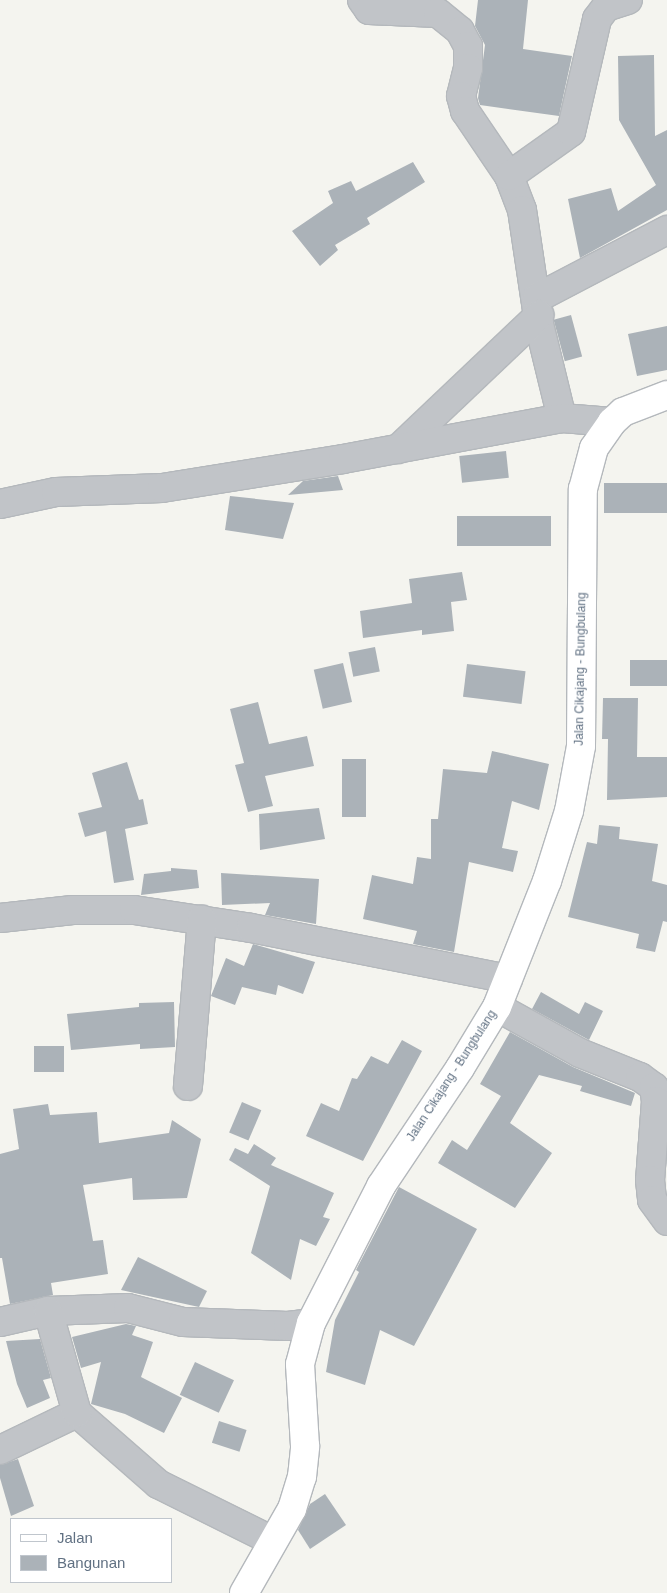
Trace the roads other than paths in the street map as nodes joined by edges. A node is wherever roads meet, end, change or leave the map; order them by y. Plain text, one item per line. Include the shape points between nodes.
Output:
1 (362, 0) edge
2 (628, 0) edge
3 (509, 176) junction
4 (667, 230) edge
5 (538, 307) junction
6 (667, 395) edge
7 (562, 418) junction
8 (612, 422) junction
9 (398, 449) junction
10 (0, 504) edge
11 (0, 918) edge
12 (202, 920) junction
13 (508, 979) junction
14 (497, 1007) junction
15 (188, 1086) dead end
16 (667, 1221) edge
17 (48, 1311) junction
18 (0, 1322) edge
19 (311, 1323) junction
20 (77, 1413) junction
21 (0, 1450) edge
22 (273, 1541) junction
23 (244, 1593) edge

1 - 3 street via 369,10 438,13 460,31 468,46 468,68 461,96 465,111
2 - 3 street via 606,7 597,19 571,132
3 - 5 street via 522,210
4 - 5 street
5 - 7 street
5 - 9 street
6 - 8 main road, Jalan Cikajang - Bungbulang via 637,405
7 - 8 street
7 - 9 street
8 - 13 main road, Jalan Cikajang - Bungbulang via 594,448 584,489 581,746 569,811 544,890
9 - 10 street via 162,488 56,492
11 - 12 street via 104,909
12 - 13 street
12 - 15 street
13 - 14 main road, Jalan Cikajang - Bungbulang
14 - 16 street via 580,1054 640,1077 654,1087 656,1101 650,1180 652,1200
14 - 19 main road, Jalan Cikajang - Bungbulang via 381,1186
17 - 18 street
17 - 19 street via 128,1308 183,1322 288,1326
17 - 20 street
19 - 22 main road, Jalan Cikajang - Bungbulang via 300,1364 305,1446 302,1477 292,1509
20 - 21 street
20 - 22 street via 158,1484
22 - 23 main road, Jalan Cikajang - Bungbulang

